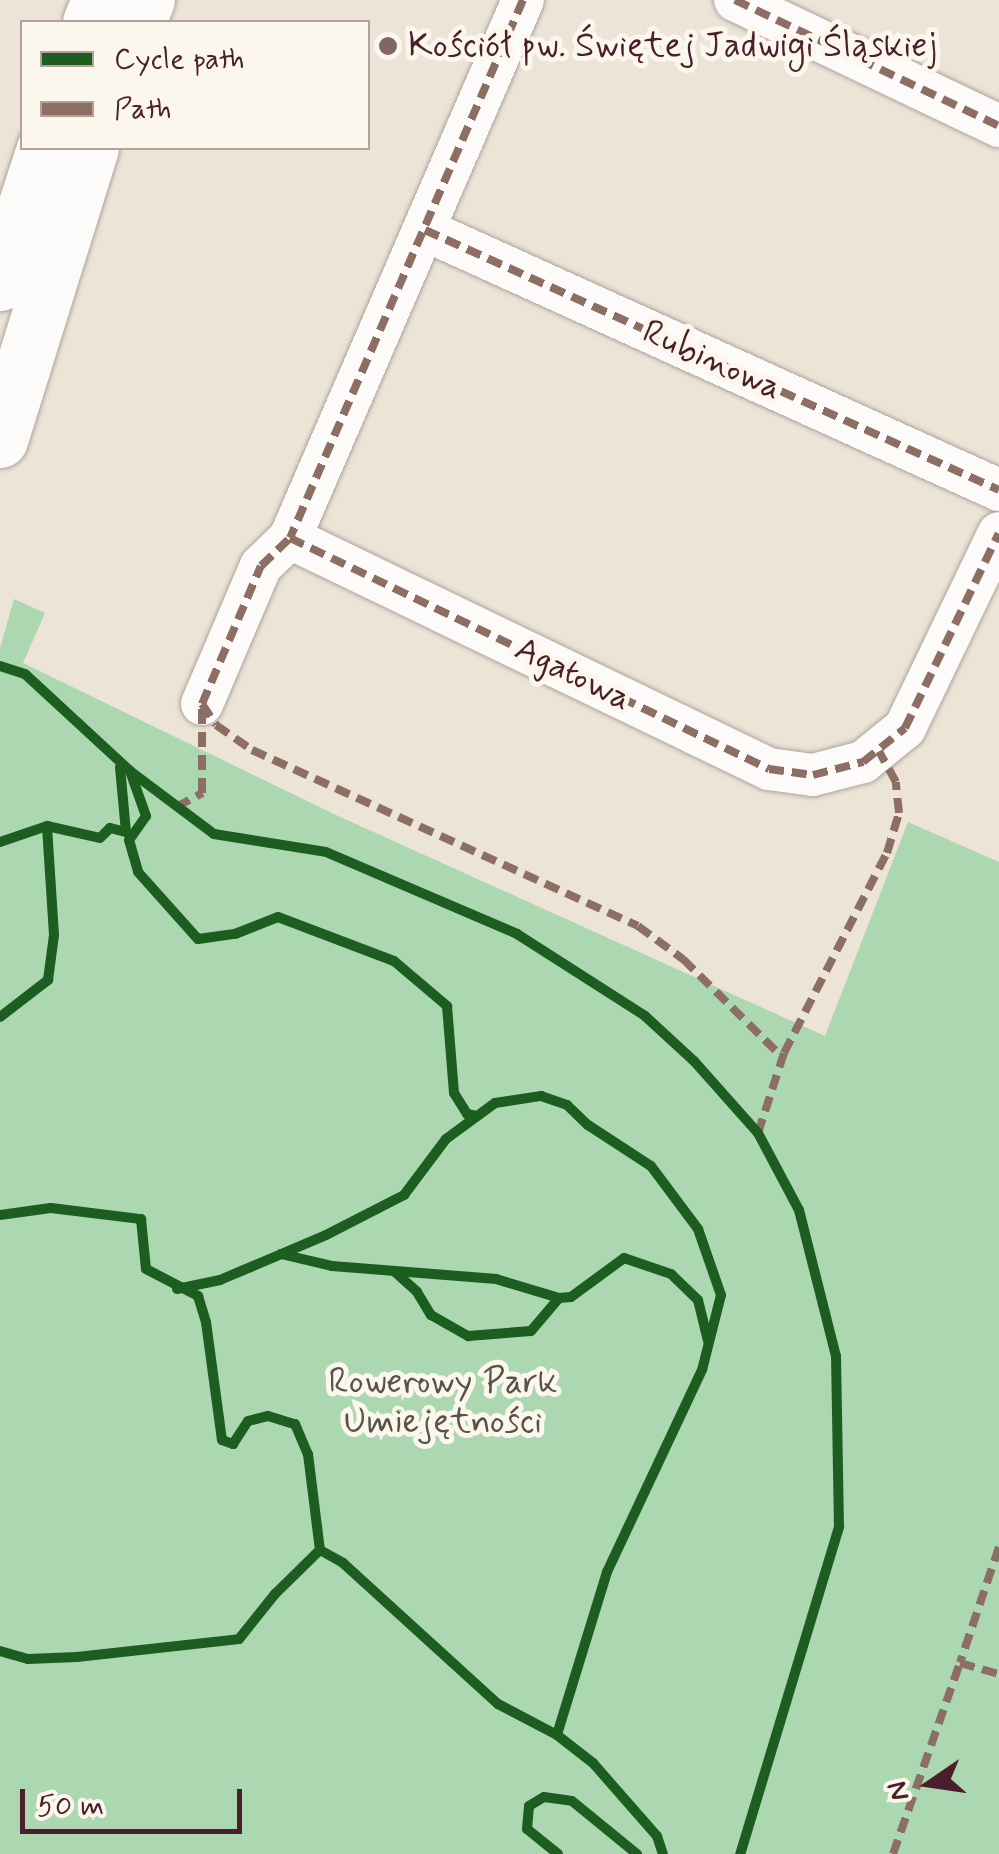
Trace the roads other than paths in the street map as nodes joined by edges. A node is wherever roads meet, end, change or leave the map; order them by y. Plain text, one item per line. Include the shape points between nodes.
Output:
1 (524, 0) edge
2 (735, 0) edge
3 (999, 126) edge
4 (43, 150) edge
5 (90, 150) edge
6 (425, 230) junction
7 (0, 283) edge
8 (0, 440) edge
9 (999, 490) edge
10 (999, 533) edge
11 (290, 538) junction
12 (202, 704) dead end

1 - 6 street
2 - 3 street
4 - 7 main road
5 - 8 main road
6 - 9 street, Rubinowa
6 - 11 street
10 - 11 street, Agatowa via 916,712 862,762 813,776 770,768
11 - 12 street via 261,566

